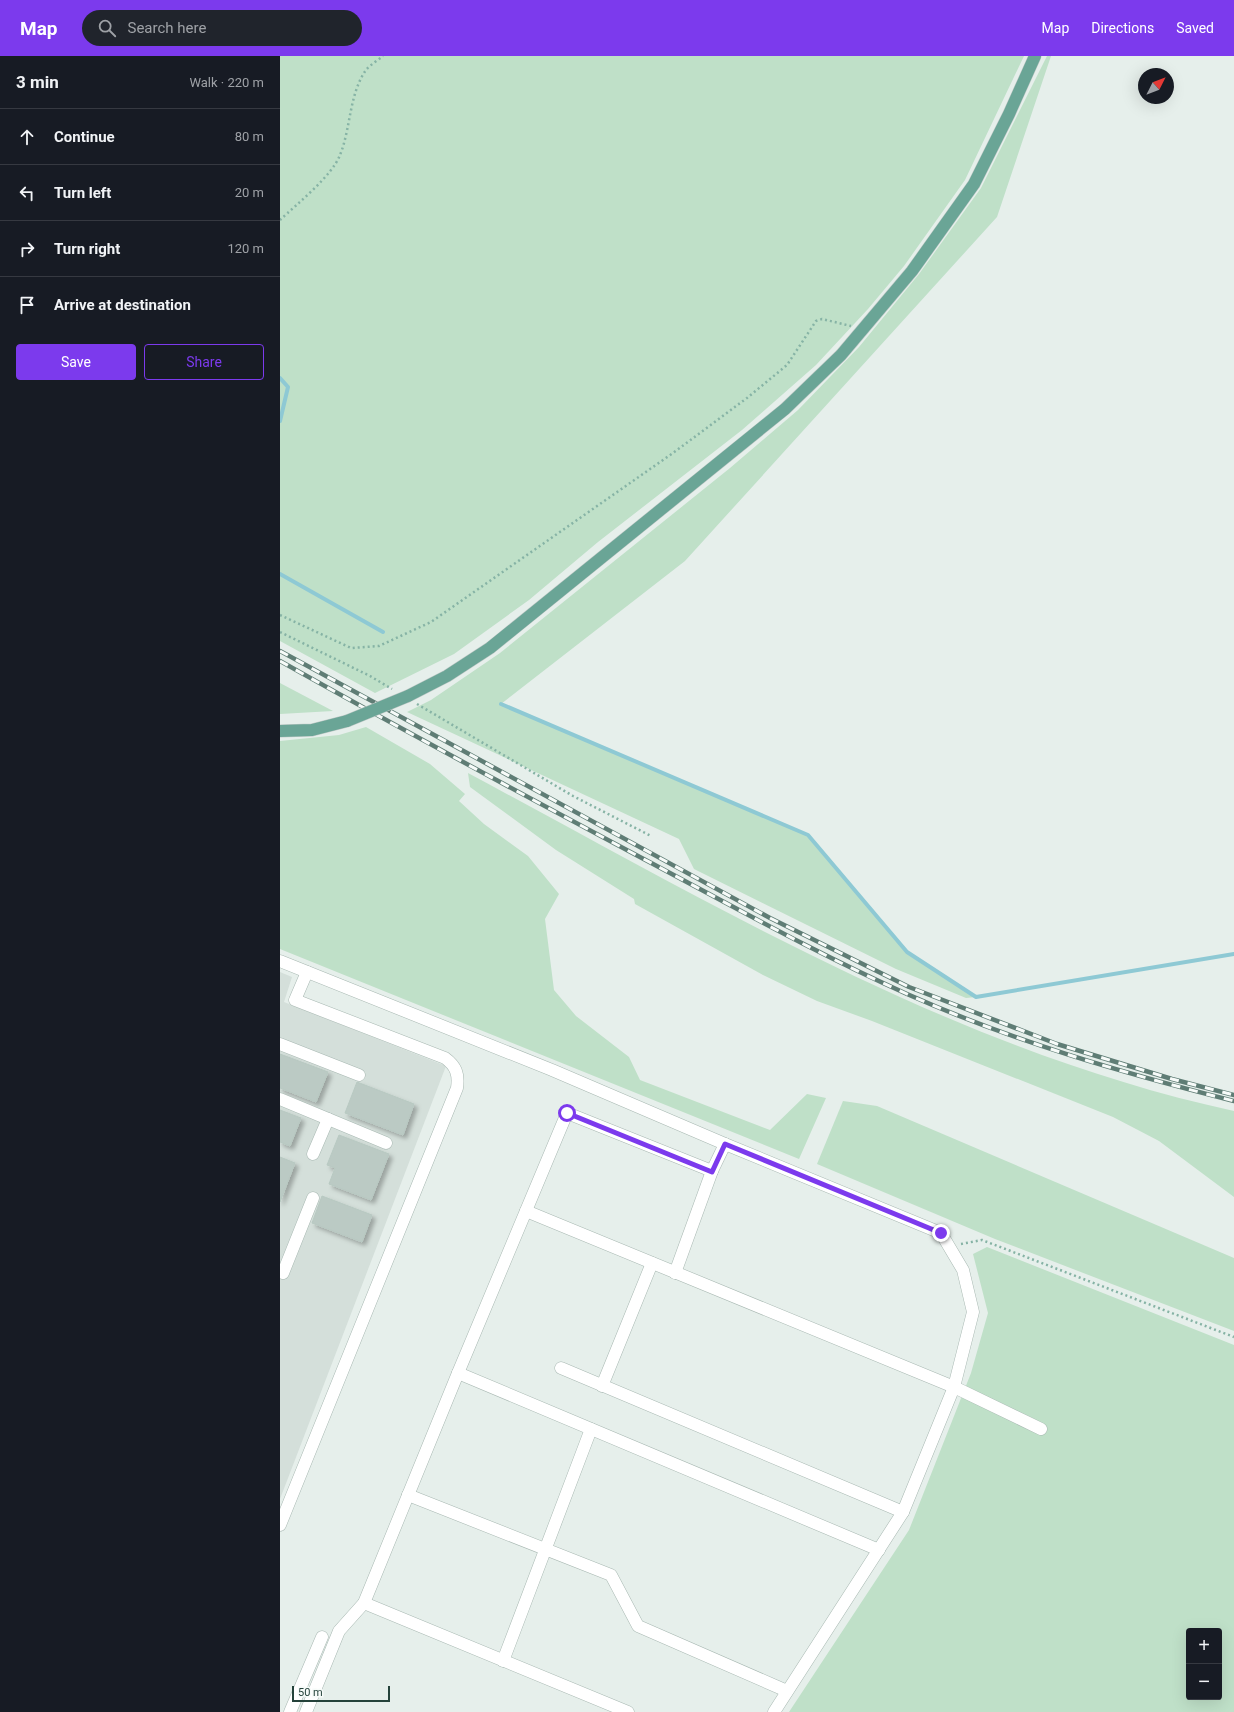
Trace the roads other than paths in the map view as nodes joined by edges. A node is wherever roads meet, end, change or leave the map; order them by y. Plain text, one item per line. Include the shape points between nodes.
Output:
1 (1035, 56) edge
2 (280, 731) edge
3 (280, 961) edge
4 (307, 972) junction
5 (280, 1044) edge
6 (359, 1075) dead end
7 (280, 1100) edge
8 (328, 1118) junction
9 (386, 1143) dead end
10 (725, 1144) junction
11 (312, 1154) dead end
12 (712, 1172) junction
13 (313, 1198) dead end
14 (526, 1211) junction
15 (652, 1263) junction
16 (280, 1272) edge
17 (675, 1272) junction
18 (561, 1368) dead end
19 (458, 1373) junction
20 (602, 1386) junction
21 (954, 1387) junction
22 (591, 1429) junction
23 (1041, 1429) dead end
24 (408, 1495) junction
25 (903, 1512) junction
26 (280, 1525) edge
27 (546, 1550) junction
28 (879, 1550) junction
29 (364, 1604) junction
30 (322, 1637) dead end
31 (503, 1661) junction
32 (787, 1691) junction
33 (601, 1707) edge
34 (290, 1712) edge
35 (306, 1712) edge
36 (628, 1712) edge
37 (774, 1712) edge

1 - 2 main road, bridge via 974,184 912,271 841,355 785,409 490,648 447,676 347,721 312,730
3 - 4 street
4 - 10 street via 552,1070
4 - 26 street via 295,1000 445,1058 453,1064 458,1081
5 - 6 street
7 - 8 street
8 - 9 street
8 - 11 street
10 - 12 street
10 - 21 street via 941,1233 963,1270 973,1312
12 - 14 street via 567,1113
12 - 17 street
13 - 16 street via 283,1273
14 - 15 street
14 - 19 street
15 - 17 street
15 - 20 street
17 - 21 street
18 - 20 street
19 - 22 street
19 - 24 street
20 - 25 street
21 - 23 street
21 - 25 street
22 - 27 street
22 - 28 street
24 - 27 street
24 - 29 street
25 - 28 street
27 - 31 street
27 - 32 street via 611,1575 638,1626
28 - 32 street
29 - 31 street
29 - 35 street via 339,1631
30 - 34 street
31 - 33 street
32 - 37 street
33 - 36 street

